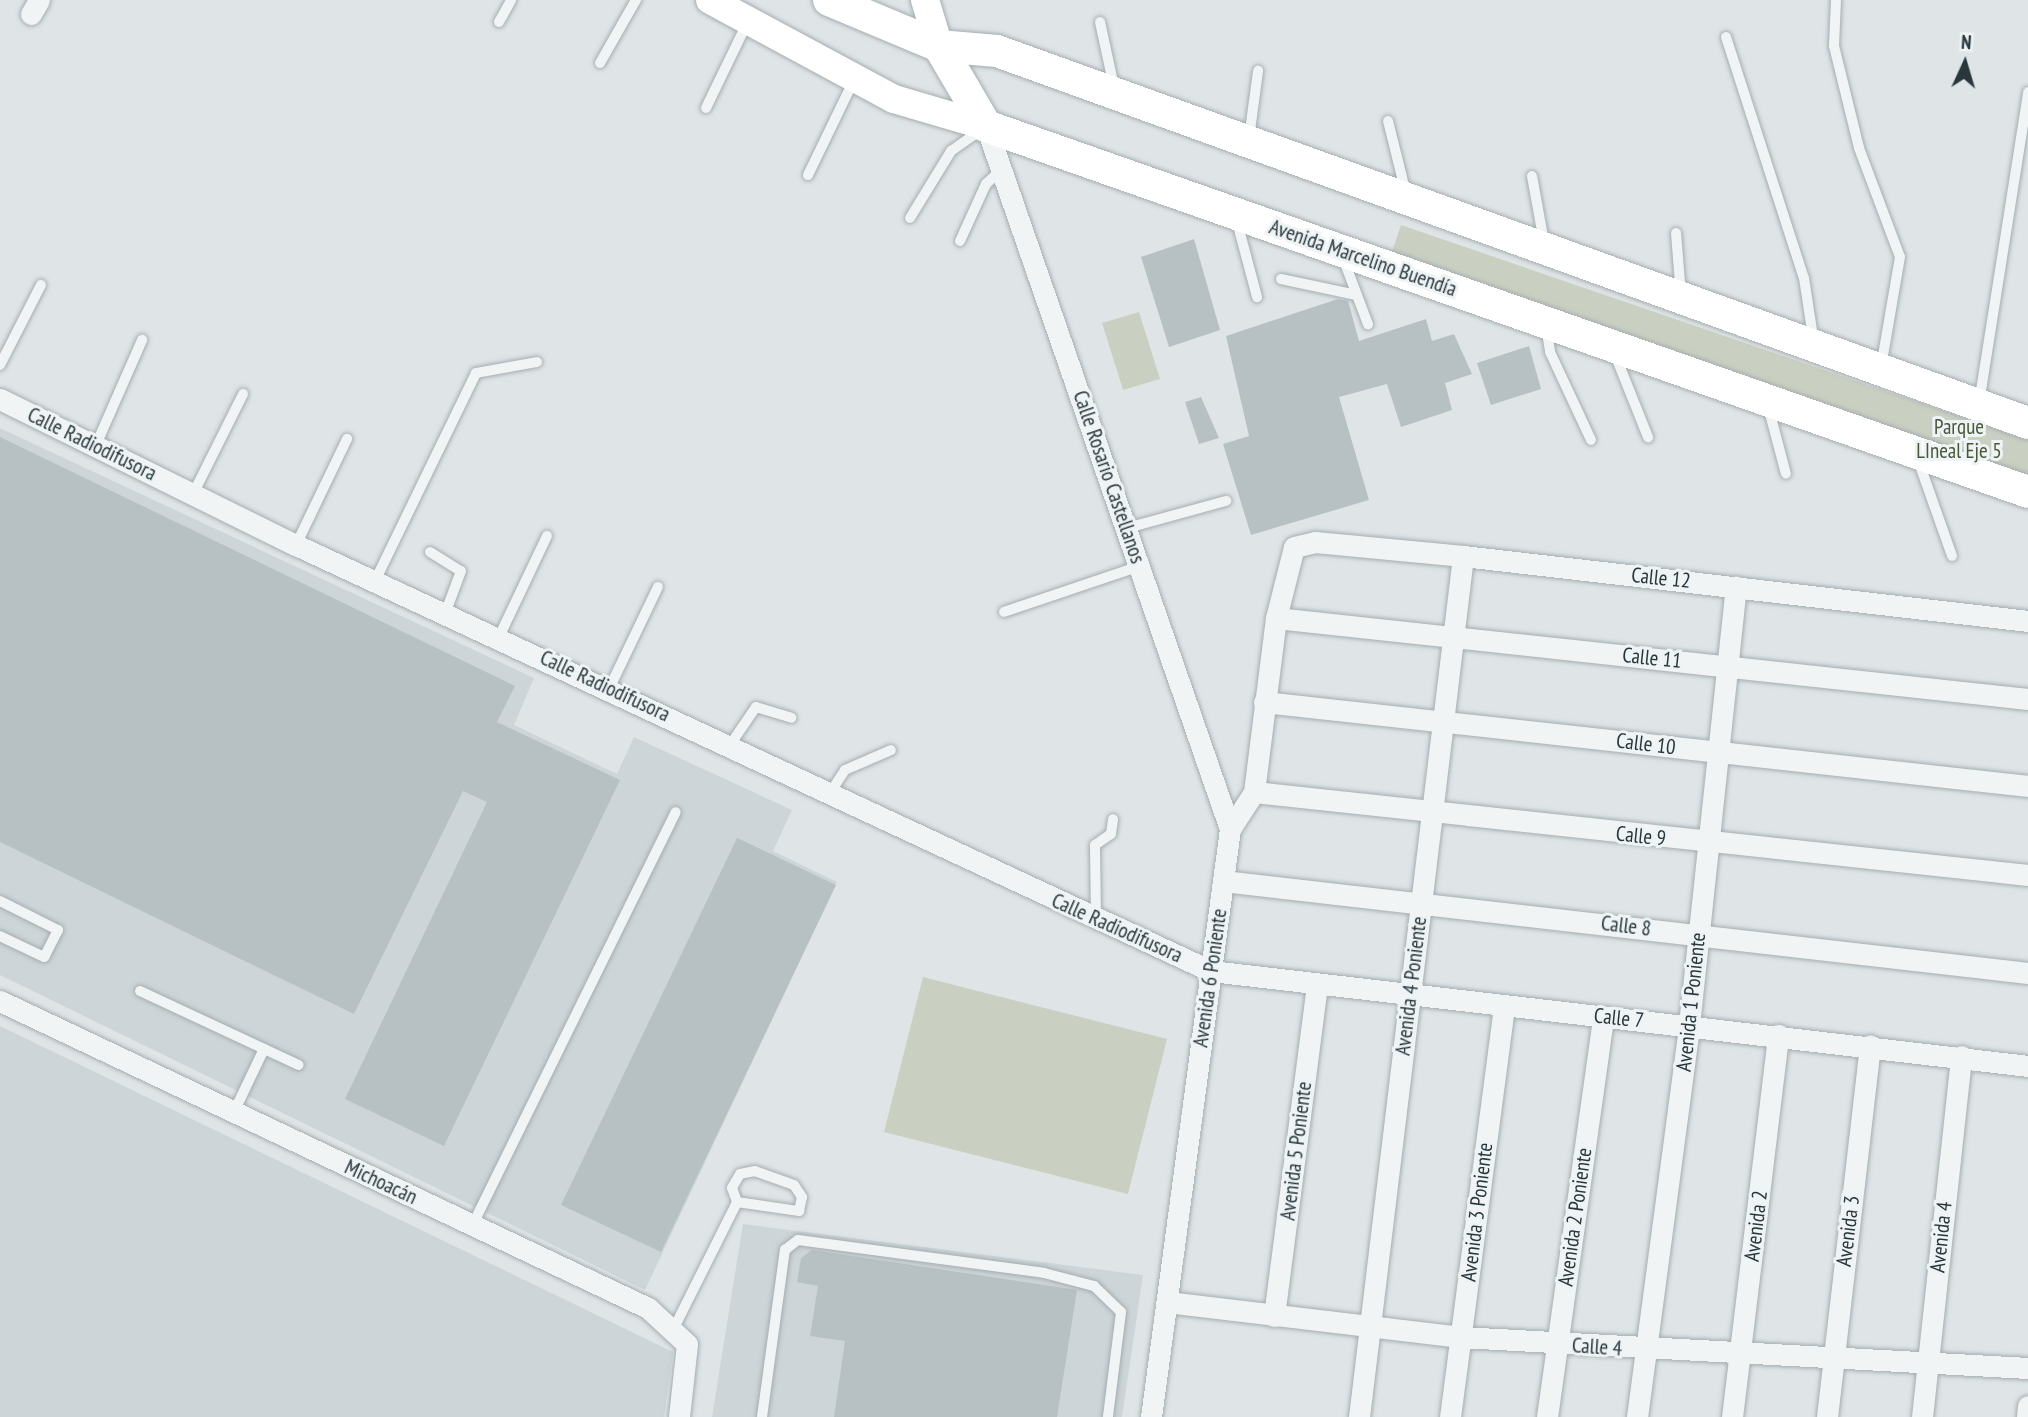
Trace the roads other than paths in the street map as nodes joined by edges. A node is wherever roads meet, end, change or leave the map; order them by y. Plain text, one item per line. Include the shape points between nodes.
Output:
1 (511, 0) edge
2 (636, 0) edge
3 (710, 0) edge
4 (829, 0) edge
5 (925, 0) edge
6 (1836, 0) edge
7 (748, 20) junction
8 (499, 22) dead end
9 (1100, 22) dead end
10 (1726, 37) dead end
11 (939, 46) junction
12 (600, 63) dead end
13 (1258, 71) dead end
14 (855, 78) junction
15 (2028, 92) edge
16 (1116, 95) junction
17 (706, 108) dead end
18 (1388, 121) dead end
19 (986, 126) junction
20 (1248, 145) junction
21 (1005, 166) junction
22 (808, 175) dead end
23 (1532, 176) dead end
24 (1409, 203) junction
25 (1234, 212) junction
26 (910, 219) dead end
27 (1676, 233) dead end
28 (960, 241) dead end
29 (1340, 250) junction
30 (1547, 253) junction
31 (1282, 279) dead end
32 (41, 285) dead end
33 (1356, 295) junction
34 (1257, 297) dead end
35 (1681, 301) junction
36 (1545, 322) junction
37 (1368, 324) dead end
38 (142, 340) dead end
39 (1612, 346) junction
40 (1814, 349) junction
41 (537, 362) dead end
42 (0, 365) edge
43 (1880, 373) junction
44 (243, 394) dead end
45 (0, 399) edge
46 (1767, 400) junction
47 (1978, 406) junction
48 (2027, 419) edge
49 (1648, 437) dead end
50 (347, 439) dead end
51 (1591, 440) dead end
52 (96, 445) junction
53 (1916, 453) junction
54 (1786, 474) dead end
55 (2028, 492) edge
56 (193, 494) junction
57 (1226, 501) dead end
58 (1127, 528) junction
59 (547, 536) dead end
60 (296, 545) junction
61 (1294, 547) joint
62 (430, 552) dead end
63 (1464, 556) junction
64 (1952, 556) dead end
65 (1140, 566) junction
66 (375, 581) junction
67 (658, 587) dead end
68 (1736, 587) junction
69 (1004, 612) dead end
70 (446, 614) junction
71 (1276, 618) junction
72 (2028, 621) edge
73 (1452, 635) junction
74 (499, 637) junction
75 (1723, 666) junction
76 (610, 687) junction
77 (2028, 699) edge
78 (1264, 702) junction
79 (791, 718) dead end
80 (1442, 721) junction
81 (730, 745) junction
82 (891, 750) dead end
83 (1714, 752) junction
84 (2028, 786) edge
85 (1254, 792) junction
86 (830, 793) junction
87 (676, 812) dead end
88 (1432, 814) junction
89 (1113, 818) dead end
90 (1230, 828) junction
91 (1707, 843) junction
92 (2028, 875) edge
93 (1223, 881) junction
94 (0, 901) edge
95 (1421, 903) junction
96 (1096, 919) junction
97 (1699, 934) junction
98 (0, 936) edge
99 (1211, 971) junction
100 (2028, 972) edge
101 (1317, 987) junction
102 (140, 991) dead end
103 (1409, 996) junction
104 (0, 1001) edge
105 (1504, 1007) junction
106 (1603, 1017) junction
107 (1689, 1025) junction
108 (1778, 1035) junction
109 (1870, 1045) junction
110 (264, 1049) junction
111 (1961, 1056) junction
112 (299, 1065) dead end
113 (2028, 1066) edge
114 (233, 1114) junction
115 (737, 1202) junction
116 (473, 1224) junction
117 (1167, 1302) junction
118 (1274, 1316) junction
119 (675, 1326) junction
120 (1372, 1328) junction
121 (1461, 1337) junction
122 (1558, 1345) junction
123 (1647, 1351) junction
124 (1741, 1356) junction
125 (1832, 1359) junction
126 (1927, 1362) junction
127 (2028, 1368) edge
128 (2028, 1406) edge
129 (679, 1417) edge
130 (762, 1417) edge
131 (1108, 1417) edge
132 (1151, 1417) edge
133 (1359, 1417) edge
134 (1450, 1417) edge
135 (1547, 1417) edge
136 (1637, 1417) edge
137 (1732, 1417) edge
138 (1827, 1417) edge
139 (1922, 1417) edge
140 (2027, 1417) edge

1 - 8 lane
2 - 12 lane
3 - 7 street, Avenida Marcelino Buendía
4 - 11 main road
5 - 11 street
6 - 43 lane via 1834,46 1900,257
7 - 14 street, Avenida Marcelino Buendía
7 - 17 lane
9 - 16 lane
10 - 40 lane via 1804,278
11 - 16 main road via 997,51
11 - 19 main road
13 - 20 lane
14 - 19 street, Avenida Marcelino Buendía via 894,99
14 - 22 lane
15 - 47 lane
16 - 20 main road
18 - 24 lane
19 - 21 street, Calle Rosario Castellanos
19 - 25 main road, Avenida Marcelino Buendía
19 - 26 lane via 951,151
20 - 24 main road
21 - 28 lane via 985,184
21 - 58 street, Calle Rosario Castellanos
23 - 30 lane
24 - 30 main road
25 - 29 main road, Avenida Marcelino Buendía
25 - 34 lane
27 - 35 lane
29 - 33 lane
29 - 36 main road, Avenida Marcelino Buendía
30 - 35 main road
31 - 33 lane
32 - 42 lane
33 - 37 lane
35 - 40 main road
36 - 39 main road, Avenida Marcelino Buendía
36 - 51 lane via 1550,352
38 - 52 lane
39 - 46 main road, Avenida Marcelino Buendía
39 - 49 lane
40 - 43 main road
41 - 66 lane via 476,373
43 - 47 main road
44 - 56 lane
45 - 52 street, Calle Radiodifusora
46 - 53 main road, Avenida Marcelino Buendía
46 - 54 lane
47 - 48 main road
50 - 60 lane
52 - 56 street, Calle Radiodifusora
53 - 55 main road, Avenida Marcelino Buendía
53 - 64 lane
56 - 60 street, Calle Radiodifusora
57 - 58 lane
58 - 65 street, Calle Rosario Castellanos
59 - 74 lane
60 - 66 street, Calle Radiodifusora
61 - 63 street, Calle 12 via 1315,542
61 - 71 street, Avenida 6 Poniente
62 - 70 lane via 461,571
63 - 68 street, Calle 12
63 - 73 street, Avenida 4 Poniente
65 - 69 lane
65 - 90 street, Calle Rosario Castellanos
66 - 70 street, Calle Radiodifusora
67 - 76 lane
68 - 72 street, Calle 12
68 - 75 street, Avenida 1 Poniente
70 - 74 street, Calle Radiodifusora
71 - 73 street, Calle 11
71 - 78 street, Avenida 6 Poniente
73 - 75 street, Calle 11
73 - 80 street, Avenida 4 Poniente
74 - 76 street, Calle Radiodifusora
75 - 77 street, Calle 11
75 - 83 street, Avenida 1 Poniente
76 - 81 street, Calle Radiodifusora
78 - 80 street, Calle 10
78 - 85 street, Avenida 6 Poniente
79 - 81 lane via 755,707
80 - 83 street, Calle 10
80 - 88 street, Avenida 4 Poniente
81 - 86 street, Calle Radiodifusora
82 - 86 lane via 845,770
83 - 84 street, Calle 10
83 - 91 street, Avenida 1 Poniente
85 - 88 street, Calle 9
85 - 90 street, Avenida 6 Poniente
86 - 96 street, Calle Radiodifusora
87 - 116 lane
88 - 91 street, Calle 9
88 - 95 street, Avenida 4 Poniente
89 - 96 lane via 1111,834 1095,845
90 - 93 street, Avenida 6 Poniente
91 - 92 street, Calle 9
91 - 97 street, Avenida 1 Poniente
93 - 95 street, Calle 8
93 - 99 street, Avenida 6 Poniente
94 - 98 lane via 58,930 44,957
95 - 97 street, Calle 8
95 - 103 street, Avenida 4 Poniente
96 - 99 street, Calle Radiodifusora
97 - 100 street, Calle 8
97 - 107 street, Avenida 1 Poniente
99 - 101 street, Calle 7
99 - 117 street, Avenida 6 Poniente
101 - 103 street, Calle 7
101 - 118 street, Avenida 5 Poniente
102 - 110 lane
103 - 105 street, Calle 7
103 - 120 street, Avenida 4 Poniente
104 - 114 street, Michoacán
105 - 106 street, Calle 7
105 - 121 street, Avenida 3 Poniente
106 - 107 street, Calle 7
106 - 122 street, Avenida 2 Poniente
107 - 108 street, Calle 7
107 - 123 street, Avenida 1 Poniente
108 - 109 street, Calle 7
108 - 124 street, Avenida 2
109 - 111 street, Calle 7
109 - 125 street, Avenida 3
110 - 112 lane
110 - 114 lane
111 - 113 street, Calle 7
111 - 126 street, Avenida 4
114 - 116 street, Michoacán
115 - 115 lane via 732,1188 740,1174 755,1171 794,1185 802,1197 799,1211
115 - 119 lane
116 - 119 street, Michoacán
117 - 118 street, Calle 4
117 - 132 street, Avenida 6 Poniente
118 - 120 street, Calle 4
119 - 129 street via 687,1344
120 - 121 street, Calle 4
120 - 133 street, Avenida 4 Poniente
121 - 122 street, Calle 4
121 - 134 street, Avenida 3 Poniente
122 - 123 street, Calle 4
122 - 135 street, Avenida 2 Poniente
123 - 124 street, Calle 4
123 - 136 street, Avenida 1 Poniente
124 - 125 street, Calle 4
124 - 137 street, Avenida 2
125 - 126 street, Calle 4
125 - 138 street, Avenida 3
126 - 127 street, Calle 4
126 - 139 street, Avenida 4
128 - 140 street
130 - 131 lane via 785,1250 798,1240 1031,1271 1094,1286 1121,1312

